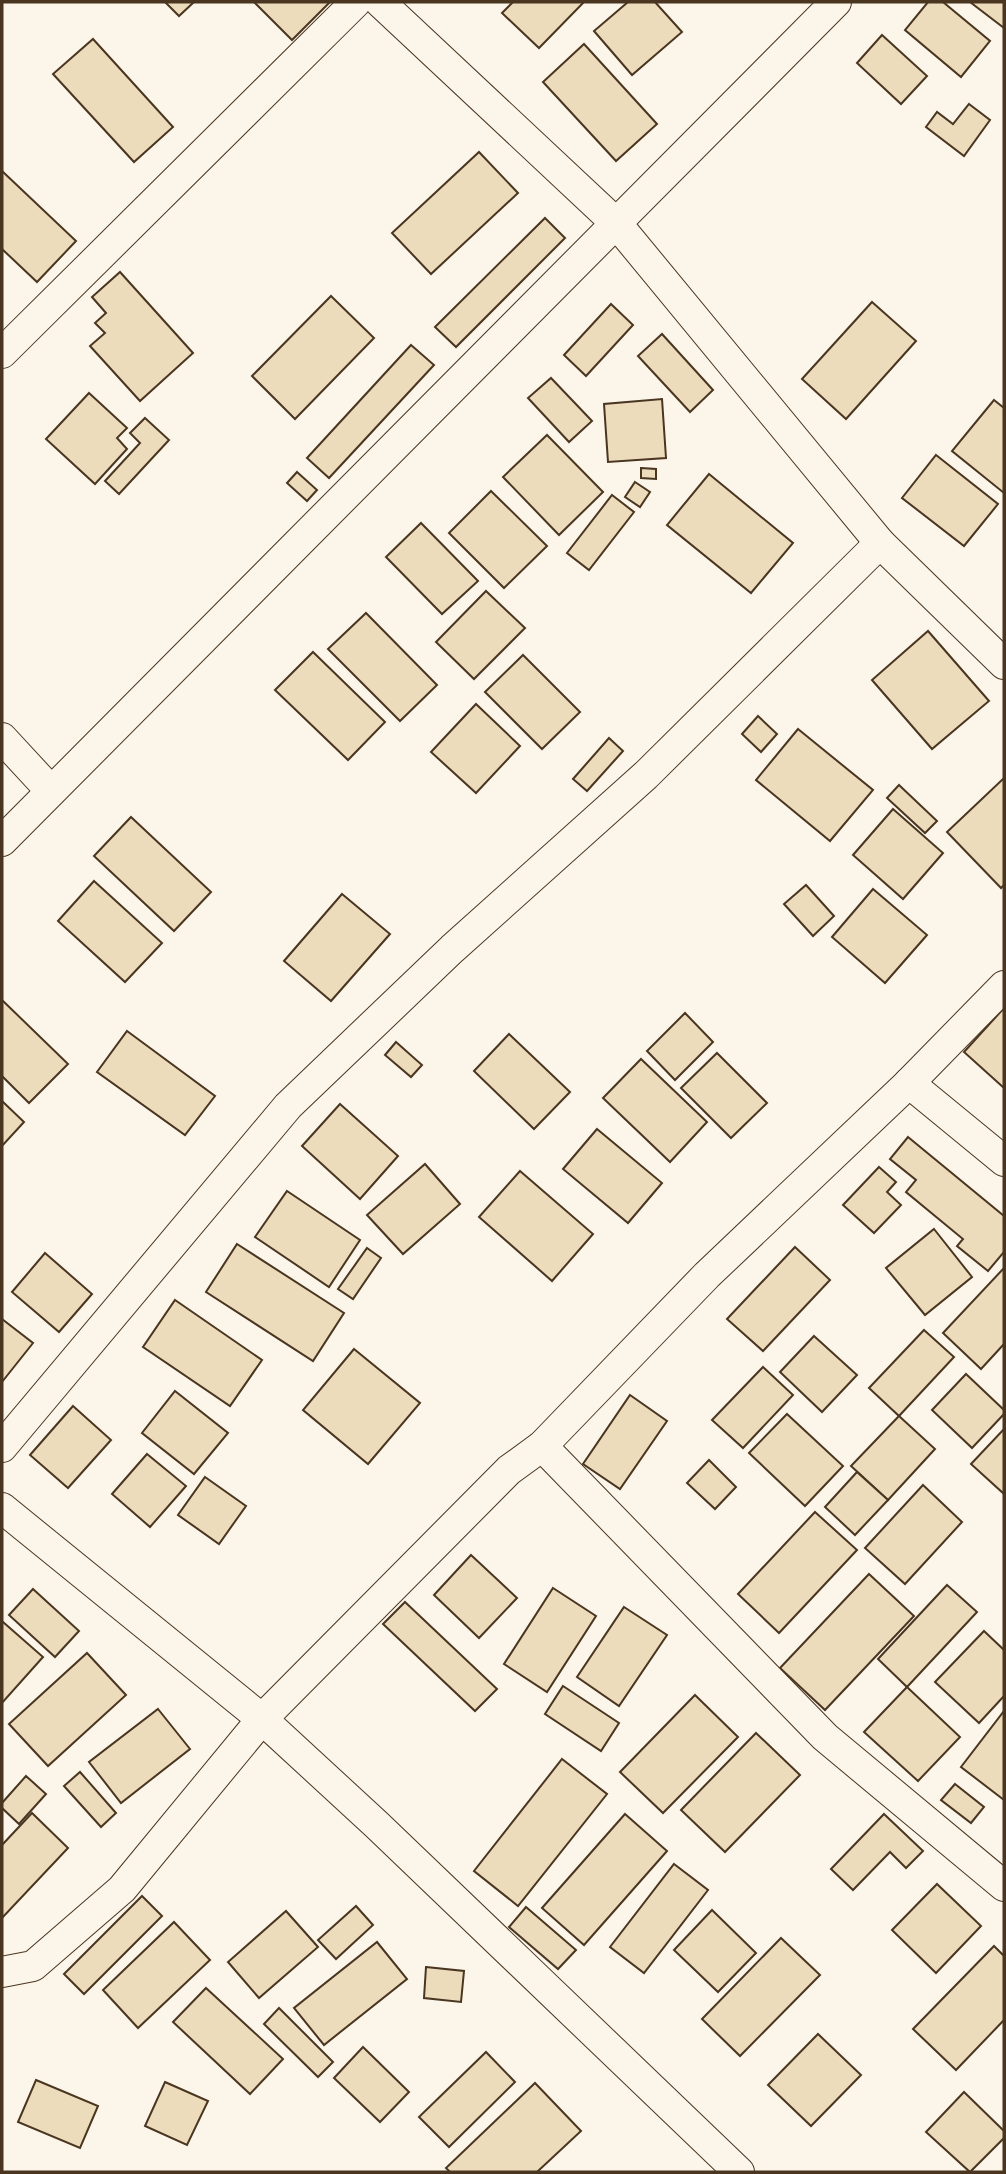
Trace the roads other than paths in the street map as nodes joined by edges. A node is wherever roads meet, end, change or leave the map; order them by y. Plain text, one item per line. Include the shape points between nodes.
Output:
1 (356, 2) edge
2 (380, 2) edge
3 (835, 2) edge
4 (617, 224) junction
5 (2, 353) edge
6 (880, 543) junction
7 (1004, 664) edge
8 (2, 738) edge
9 (51, 791) junction
10 (2, 841) edge
11 (1004, 986) edge
12 (909, 1083) junction
13 (1004, 1161) edge
14 (542, 1446) junction
15 (2, 1447) edge
16 (2, 1508) edge
17 (261, 1719) junction
18 (1004, 1885) edge
19 (2, 1972) edge
20 (739, 2172) edge

1 - 5 street
2 - 4 street
3 - 4 street
4 - 6 street
4 - 9 street
6 - 7 street
6 - 15 street via 646,775 288,1106
8 - 9 street
9 - 10 street
11 - 12 street
12 - 13 street
12 - 14 street via 707,1275
14 - 17 street via 509,1470
14 - 18 street via 825,1737
16 - 17 street
17 - 19 street via 122,1889 33,1966
17 - 20 street

